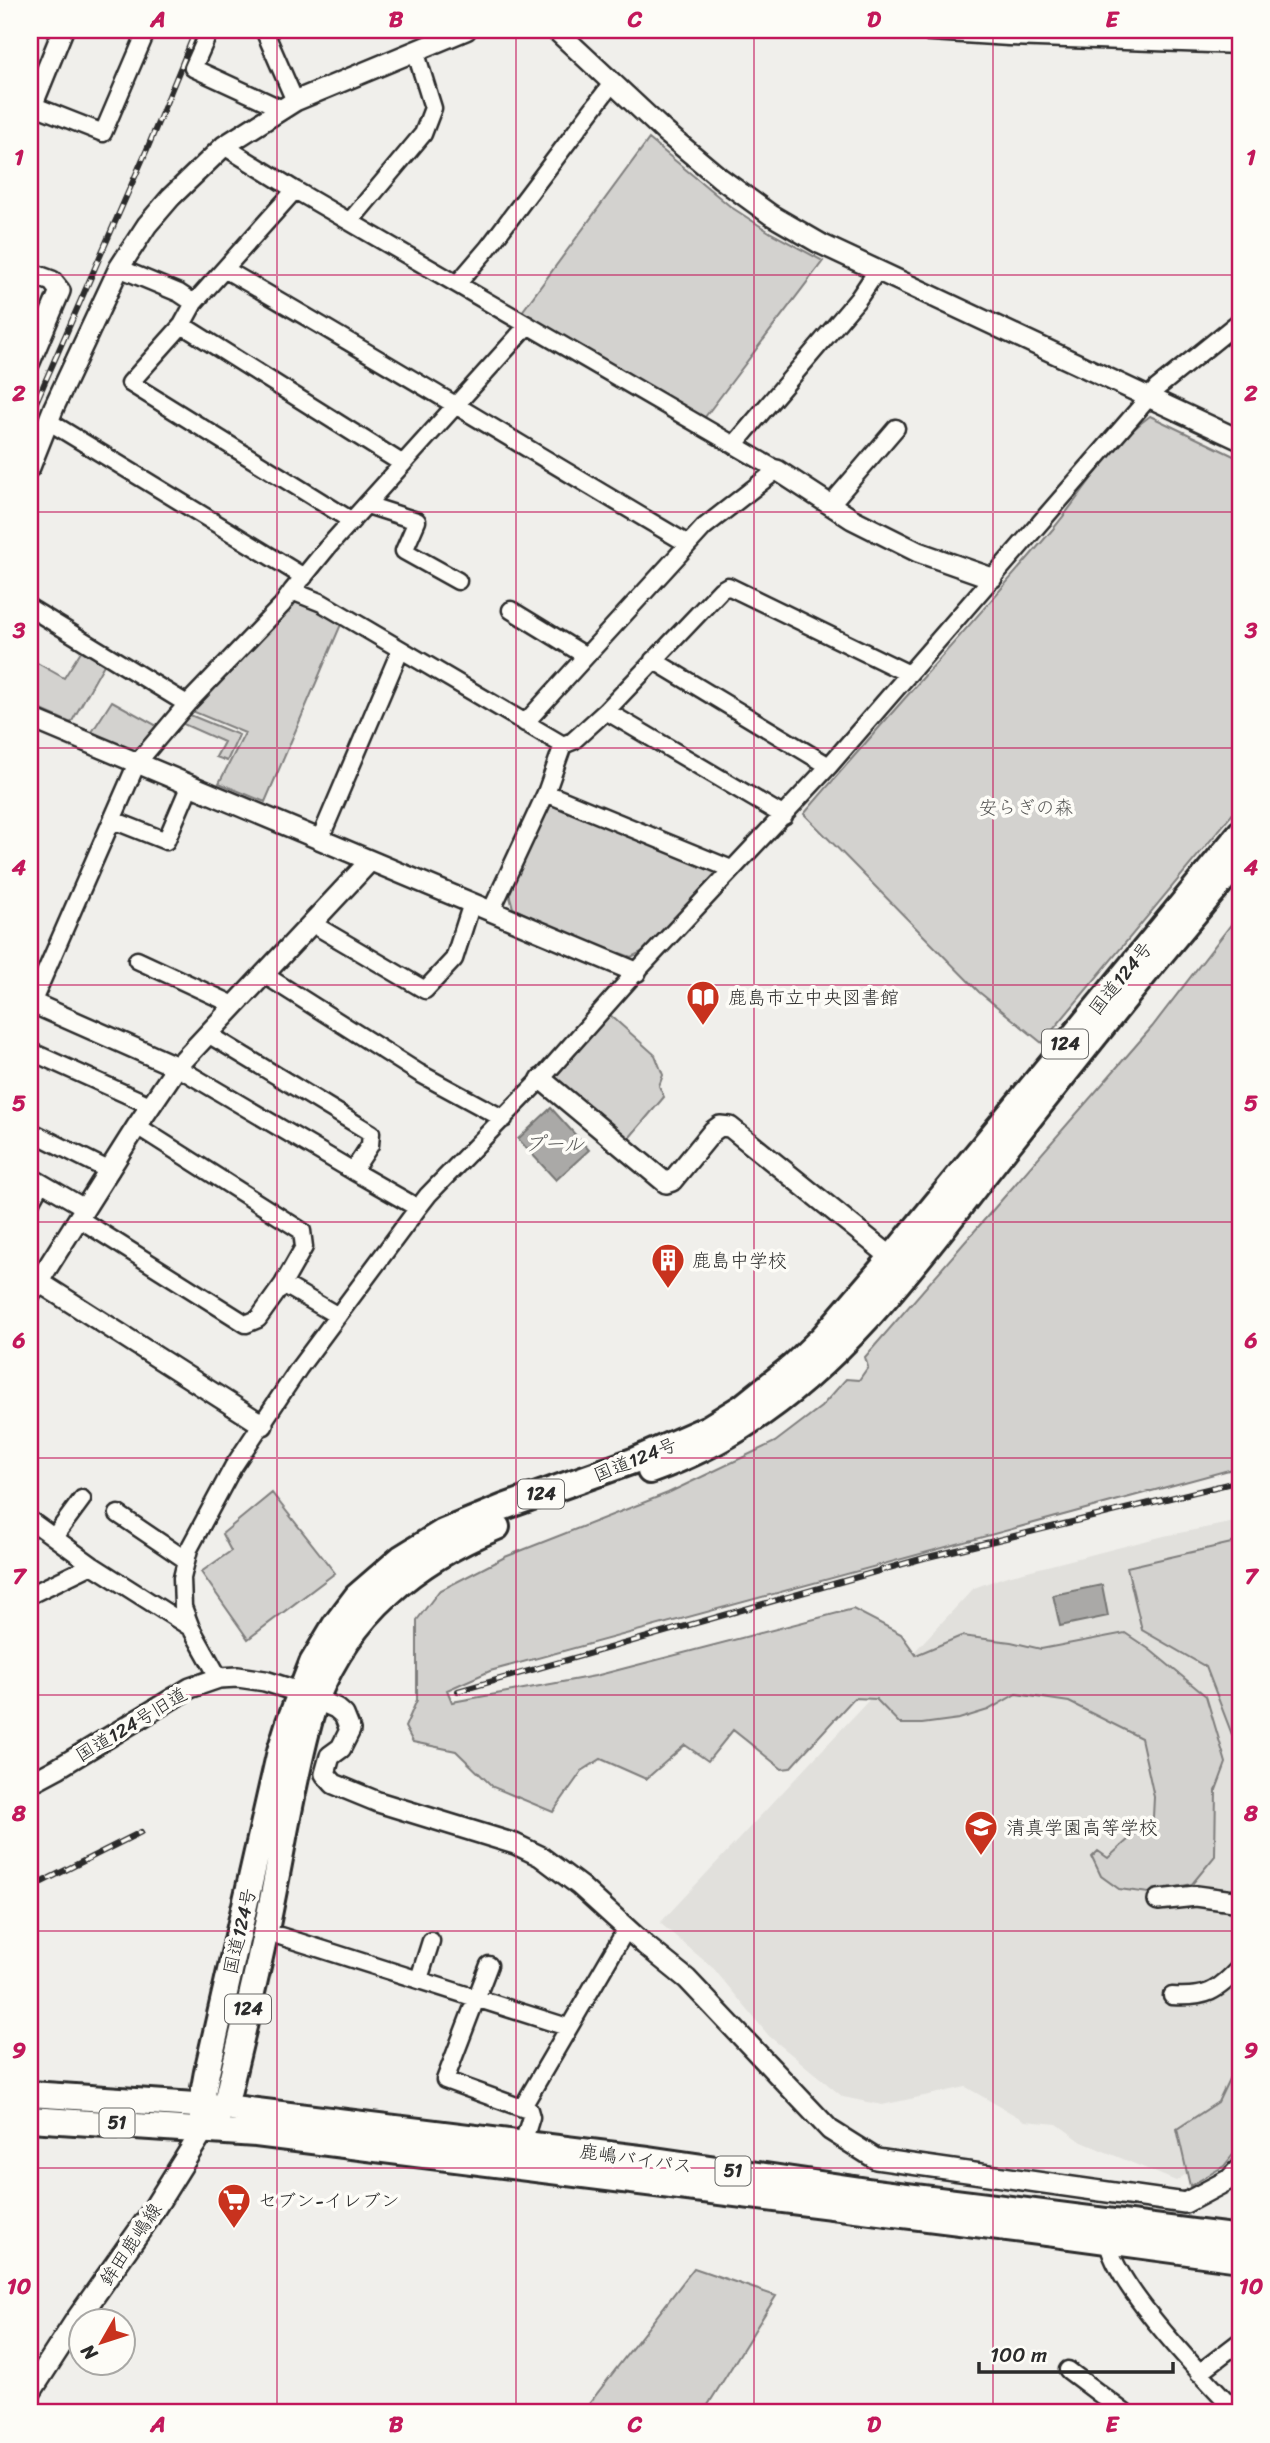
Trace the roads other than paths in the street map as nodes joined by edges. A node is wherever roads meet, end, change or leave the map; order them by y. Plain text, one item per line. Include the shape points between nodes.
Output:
1 (63, 30) edge
2 (147, 30) edge
3 (210, 30) edge
4 (264, 30) edge
5 (466, 30) edge
6 (556, 30) edge
7 (911, 30) edge
8 (1012, 34) edge
9 (1240, 45) edge
10 (415, 50) junction
11 (613, 82) junction
12 (289, 105) junction
13 (31, 108) edge
14 (224, 146) junction
15 (295, 190) junction
16 (351, 220) junction
17 (119, 268) junction
18 (226, 270) junction
19 (877, 271) junction
20 (30, 273) edge
21 (458, 283) junction
22 (194, 303) junction
23 (1240, 321) edge
24 (181, 325) junction
25 (528, 325) junction
26 (30, 362) edge
27 (1148, 398) junction
28 (455, 407) junction
29 (48, 421) junction
30 (896, 428) dead end
31 (1240, 440) edge
32 (734, 445) junction
33 (403, 464) junction
34 (30, 467) edge
35 (778, 470) junction
36 (367, 505) junction
37 (830, 505) junction
38 (352, 521) junction
39 (688, 544) junction
40 (304, 577) junction
41 (992, 578) junction
42 (458, 581) dead end
43 (292, 591) junction
44 (30, 608) edge
45 (511, 610) dead end
46 (400, 651) junction
47 (586, 656) junction
48 (653, 660) junction
49 (909, 674) junction
50 (187, 704) junction
51 (606, 711) junction
52 (30, 718) edge
53 (525, 723) junction
54 (563, 746) junction
55 (137, 763) junction
56 (830, 766) junction
57 (190, 785) junction
58 (546, 793) junction
59 (784, 816) junction
60 (113, 820) junction
61 (1240, 833) edge
62 (320, 839) junction
63 (370, 860) junction
64 (1240, 860) edge
65 (731, 870) junction
66 (482, 907) junction
67 (311, 923) junction
68 (137, 960) dead end
69 (636, 972) junction
70 (263, 974) junction
71 (31, 1003) edge
72 (234, 1005) junction
73 (208, 1034) junction
74 (30, 1051) edge
75 (177, 1067) junction
76 (541, 1079) junction
77 (150, 1105) junction
78 (504, 1119) junction
79 (137, 1126) junction
80 (30, 1130) edge
81 (110, 1171) junction
82 (353, 1171) junction
83 (36, 1180) edge
84 (30, 1203) edge
85 (418, 1208) junction
86 (82, 1213) junction
87 (899, 1264) junction
88 (283, 1284) junction
89 (34, 1289) edge
90 (338, 1316) junction
91 (263, 1424) junction
92 (82, 1499) dead end
93 (118, 1514) dead end
94 (31, 1522) edge
95 (54, 1537) junction
96 (186, 1560) junction
97 (92, 1565) junction
98 (30, 1595) edge
99 (191, 1628) junction
100 (219, 1678) junction
101 (308, 1695) junction
102 (30, 1783) edge
103 (1240, 1898) edge
104 (1158, 1900) dead end
105 (627, 1928) junction
106 (281, 1936) dead end
107 (431, 1941) dead end
108 (489, 1965) dead end
109 (1240, 1967) edge
110 (419, 1979) junction
111 (1172, 1996) dead end
112 (475, 1997) junction
113 (565, 2026) dead end
114 (30, 2094) edge
115 (213, 2106) junction
116 (523, 2108) junction
117 (30, 2119) edge
118 (204, 2129) junction
119 (523, 2143) junction
120 (1240, 2168) edge
121 (1240, 2238) edge
122 (1108, 2241) junction
123 (1240, 2259) edge
124 (1240, 2344) edge
125 (1068, 2370) dead end
126 (1199, 2373) junction
127 (30, 2392) edge
128 (1125, 2413) edge
129 (1238, 2413) edge

1 - 13 street
2 - 13 street via 103,133
3 - 12 street via 193,68
4 - 12 street
5 - 10 street
6 - 11 street
7 - 8 street
8 - 9 street
10 - 12 street
10 - 16 street via 433,108 423,134
11 - 19 street via 664,131 771,215
11 - 21 street
12 - 14 street
14 - 15 street
14 - 17 street via 155,216
15 - 16 street
15 - 18 street
16 - 21 street
17 - 22 street
17 - 29 street
18 - 22 street
18 - 28 street
19 - 27 street
19 - 32 street
20 - 26 street via 52,281 60,291
21 - 25 street
22 - 24 street
23 - 27 street
24 - 33 street
24 - 38 street via 130,383
25 - 28 street
25 - 32 street
27 - 31 street
27 - 41 street
28 - 33 street
28 - 39 street
29 - 34 street
29 - 40 street
30 - 37 street
32 - 35 street
33 - 36 street
35 - 37 street
35 - 39 street
36 - 38 street
36 - 42 street via 417,521 404,551
37 - 41 street via 918,552
38 - 40 street
39 - 47 street
40 - 43 street
41 - 49 street
43 - 46 street via 322,603
43 - 50 street
44 - 50 street
45 - 47 street
46 - 53 street
46 - 62 street
47 - 53 street
48 - 49 street via 728,586
48 - 51 street
48 - 56 street
49 - 56 street
50 - 55 street
51 - 54 street
51 - 59 street
52 - 55 street
53 - 54 street
54 - 58 street
55 - 57 street
55 - 60 street
56 - 59 street
57 - 60 street via 166,841
57 - 62 street
58 - 65 street
58 - 66 street
59 - 65 street
60 - 71 street
61 - 87 highway, 国道124号 / 124
62 - 63 street
63 - 66 street
63 - 67 street
64 - 87 highway, 国道124号 / 124
65 - 69 street
66 - 67 street via 454,959 425,989
66 - 69 street
67 - 70 street
68 - 72 street
69 - 76 street
70 - 72 street
70 - 78 street via 419,1073
71 - 75 street
72 - 73 street
73 - 75 street
73 - 82 street via 371,1133 370,1145
74 - 77 street
75 - 77 street
75 - 82 street
76 - 78 street
76 - 87 street via 666,1183 713,1131 730,1127
77 - 79 street
78 - 85 street
79 - 81 street
79 - 88 street via 302,1231 304,1247
80 - 81 street
81 - 86 street
82 - 85 street
83 - 84 street
83 - 86 street
85 - 90 street
86 - 88 street via 246,1324 258,1319
86 - 89 street
87 - 101 highway, 国道124号 / 124 via 839,1348 784,1396 740,1428 685,1458 499,1527 427,1562 361,1621
88 - 90 street
89 - 91 street
90 - 91 street
91 - 96 street via 233,1467
92 - 95 street
93 - 96 street
94 - 95 street
95 - 97 street
96 - 99 street via 183,1607
97 - 98 street
97 - 99 street
99 - 100 street
100 - 101 street, 国道124号旧道 via 248,1678
100 - 102 street, 国道124号旧道 via 190,1688
101 - 105 street, 国道124号旧道 via 336,1708 348,1722 350,1730 341,1748 330,1756 325,1774 334,1784 532,1852
101 - 115 highway, 国道124号 / 124 via 281,1751
103 - 104 street
105 - 116 street
105 - 120 street via 687,1979 830,2130 876,2159 1185,2203 1230,2179
106 - 110 street
107 - 110 street
108 - 112 street
109 - 111 street via 1213,1991 1197,1998
110 - 112 street
112 - 113 street
112 - 116 street via 445,2080
114 - 115 highway, 鹿嶋バイパス / 51
115 - 118 highway, 国道124号 / 124
115 - 119 highway, 鹿嶋バイパス / 51
116 - 119 street via 531,2117
117 - 118 highway, 鹿嶋バイパス / 51
118 - 122 highway, 鹿嶋バイパス / 51
118 - 127 main road, 鉾田鹿嶋線
119 - 121 highway, 鹿嶋バイパス / 51
122 - 123 highway, 鹿嶋バイパス / 51
122 - 126 street via 1117,2269
124 - 126 street
125 - 128 street
126 - 129 street

